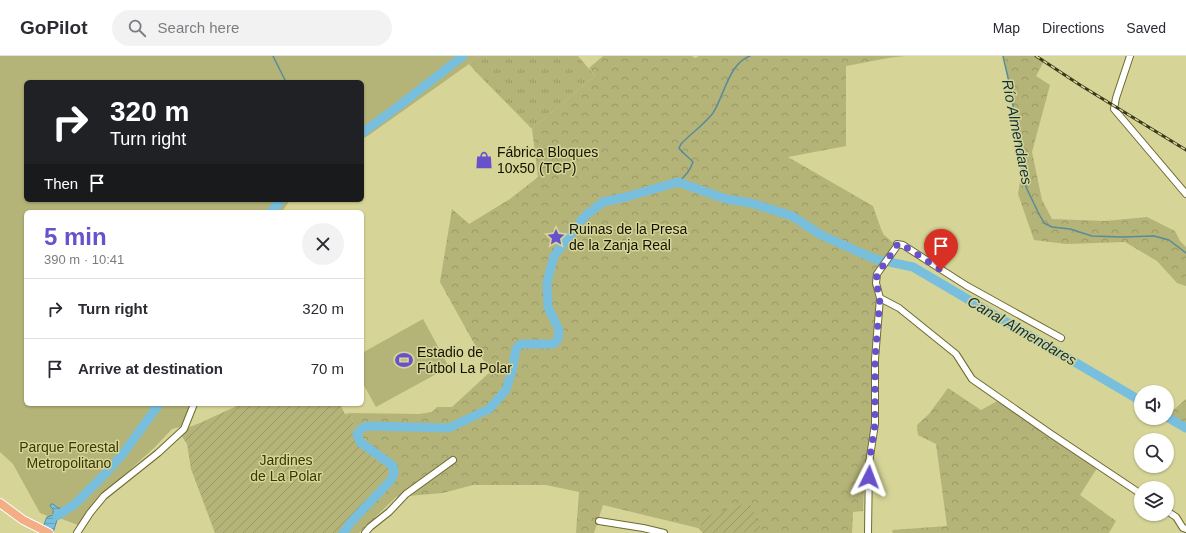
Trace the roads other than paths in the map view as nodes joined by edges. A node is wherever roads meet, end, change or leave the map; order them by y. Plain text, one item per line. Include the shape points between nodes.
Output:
1 (1130, 56) edge
2 (1186, 194) edge
3 (880, 298) junction
4 (1060, 338) dead end
5 (193, 406) edge
6 (453, 460) dead end
7 (1134, 489) edge
8 (0, 503) edge
9 (1174, 516) edge
10 (599, 521) dead end
11 (1183, 530) edge
12 (49, 533) edge
13 (77, 533) edge
14 (365, 533) edge
15 (664, 533) edge
16 (868, 533) edge

1 - 2 street via 1114,109
3 - 4 street via 876,283 877,274 897,244 903,245 967,286
3 - 7 street via 899,308 956,354 972,379
3 - 16 street via 875,359 875,424 869,463
5 - 13 street via 184,429 104,496
6 - 14 street via 406,494
8 - 12 main road via 31,525
9 - 11 street
10 - 15 street

